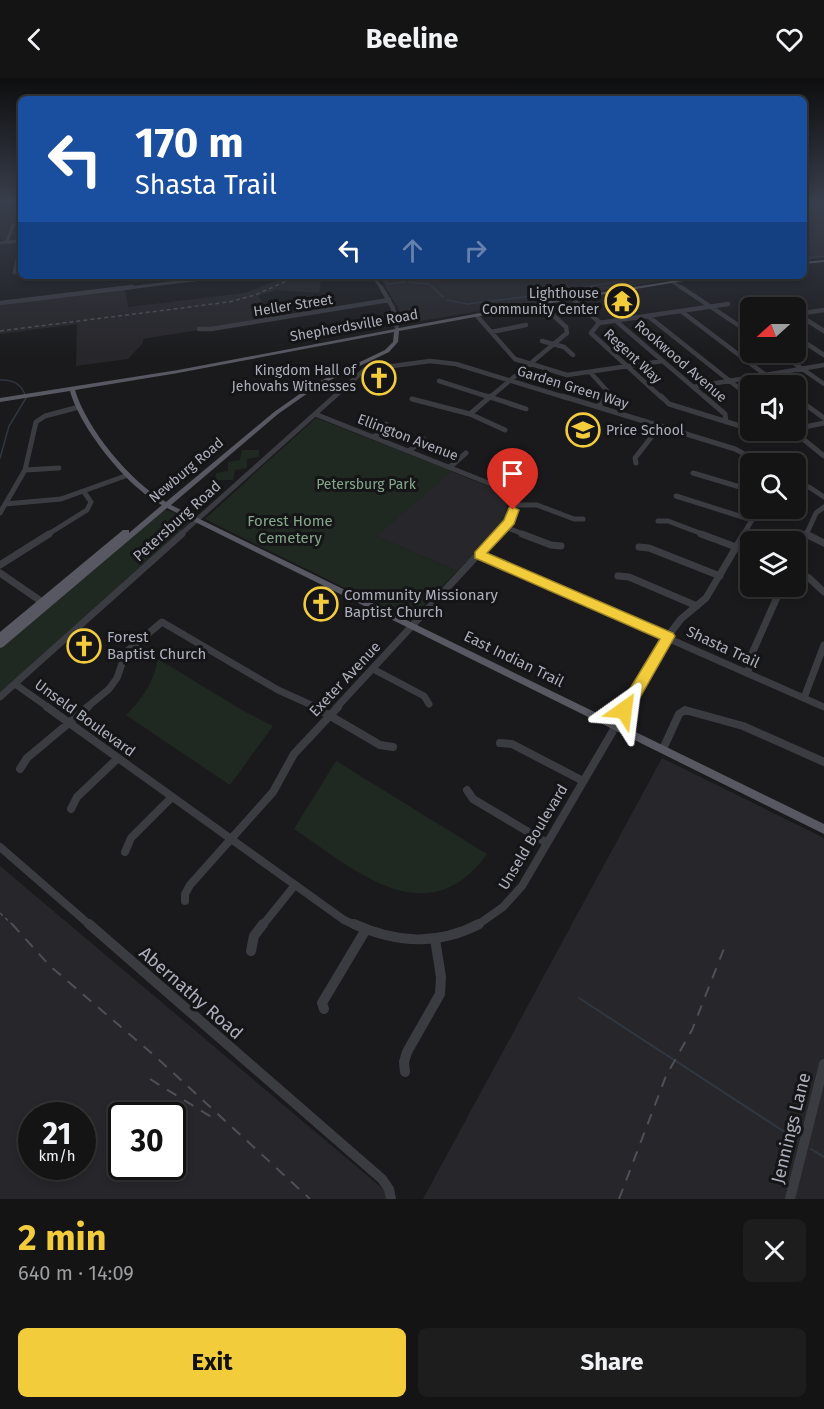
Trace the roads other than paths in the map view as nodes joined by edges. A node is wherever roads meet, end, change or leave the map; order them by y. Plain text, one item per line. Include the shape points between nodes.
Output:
1 (18, 256) edge
2 (824, 261) edge
3 (807, 263) edge
4 (18, 272) edge
5 (160, 279) edge
6 (200, 279) edge
7 (375, 279) edge
8 (692, 279) edge
9 (160, 282) dead end
10 (673, 282) junction
11 (573, 299) junction
12 (389, 300) junction
13 (0, 303) edge
14 (542, 304) junction
15 (728, 304) dead end
16 (816, 304) dead end
17 (713, 307) junction
18 (824, 309) edge
19 (681, 311) junction
20 (806, 312) edge
21 (477, 316) junction
22 (648, 316) junction
23 (806, 320) edge
24 (616, 321) junction
25 (600, 323) junction
26 (526, 325) dead end
27 (740, 326) edge
28 (199, 329) dead end
29 (397, 331) junction
30 (824, 331) edge
31 (491, 332) junction
32 (366, 335) junction
33 (392, 339) junction
34 (543, 341) dead end
35 (555, 344) junction
36 (806, 344) edge
37 (573, 355) dead end
38 (824, 356) edge
39 (663, 361) junction
40 (793, 363) edge
41 (371, 364) joint
42 (531, 365) junction
43 (824, 365) edge
44 (627, 367) junction
45 (801, 369) junction
46 (591, 373) junction
47 (766, 375) joint
48 (740, 379) edge
49 (440, 381) dead end
50 (512, 381) junction
51 (730, 381) junction
52 (824, 384) edge
53 (693, 387) junction
54 (72, 389) junction
55 (740, 389) edge
56 (490, 397) junction
57 (412, 399) dead end
58 (0, 400) edge
59 (806, 405) edge
60 (79, 407) junction
61 (598, 407) junction
62 (526, 409) dead end
63 (315, 414) junction
64 (470, 414) junction
65 (824, 418) edge
66 (726, 422) junction
67 (824, 423) edge
68 (386, 424) dead end
69 (660, 426) junction
70 (740, 426) edge
71 (806, 427) edge
72 (505, 430) dead end
73 (374, 437) junction
74 (424, 439) dead end
75 (806, 441) edge
76 (409, 451) junction
77 (466, 453) dead end
78 (745, 453) edge
79 (824, 456) edge
80 (636, 463) dead end
81 (532, 465) dead end
82 (450, 467) junction
83 (59, 468) dead end
84 (25, 470) junction
85 (693, 473) dead end
86 (128, 475) junction
87 (492, 483) junction
88 (806, 486) edge
89 (740, 487) edge
90 (84, 492) junction
91 (676, 496) dead end
92 (824, 497) edge
93 (5, 504) junction
94 (163, 504) junction
95 (513, 505) junction
96 (824, 507) edge
97 (0, 513) edge
98 (583, 519) dead end
99 (197, 520) junction
100 (658, 520) dead end
101 (752, 520) joint
102 (505, 527) junction
103 (806, 534) joint
104 (824, 543) edge
105 (561, 546) dead end
106 (639, 547) dead end
107 (736, 547) junction
108 (479, 555) junction
109 (0, 565) edge
110 (0, 573) edge
111 (618, 576) dead end
112 (720, 576) junction
113 (806, 576) edge
114 (824, 592) edge
115 (777, 597) edge
116 (45, 603) junction
117 (697, 606) junction
118 (412, 626) junction
119 (668, 636) junction
120 (0, 637) edge
121 (0, 645) edge
122 (824, 645) edge
123 (373, 669) junction
124 (748, 673) junction
125 (15, 684) junction
126 (0, 697) edge
127 (804, 698) junction
128 (429, 704) dead end
129 (824, 706) edge
130 (330, 715) junction
131 (69, 723) junction
132 (615, 726) junction
133 (500, 743) dead end
134 (393, 747) dead end
135 (663, 749) junction
136 (118, 758) junction
137 (824, 762) edge
138 (20, 769) dead end
139 (583, 781) junction
140 (467, 790) dead end
141 (172, 797) junction
142 (70, 808) dead end
143 (824, 829) edge
144 (231, 839) junction
145 (547, 843) junction
146 (0, 847) edge
147 (125, 852) dead end
148 (295, 885) junction
149 (185, 901) dead end
150 (365, 931) junction
151 (435, 939) junction
152 (251, 951) dead end
153 (324, 1009) dead end
154 (824, 1064) edge
155 (405, 1072) dead end
156 (391, 1199) edge
157 (790, 1199) edge

1 - 4 street via 14,273
2 - 3 main road
5 - 9 street
6 - 13 street
7 - 12 street
8 - 10 main road, Shepherdsville Road
10 - 11 main road, Shepherdsville Road
10 - 17 street
11 - 14 main road, Shepherdsville Road
11 - 25 street, Regent Way
12 - 28 street, Heller Street
12 - 29 street via 398,319
14 - 21 main road, Shepherdsville Road
14 - 35 street via 568,331
15 - 17 street
16 - 18 street
17 - 19 street
17 - 27 street
18 - 20 street
19 - 22 street
19 - 47 street
21 - 29 main road, Shepherdsville Road
21 - 31 street
22 - 24 street
22 - 51 street
23 - 30 street
24 - 25 street
24 - 39 street, Rookwood Avenue
25 - 44 street, Regent Way via 592,334
26 - 31 street
29 - 32 main road, Shepherdsville Road
29 - 33 main road, Newburg Road
29 - 94 main road, Newburg Road via 395,342 387,351 300,395
31 - 42 street via 515,358
32 - 33 main road
32 - 54 main road, Shepherdsville Road
33 - 94 main road, Newburg Road via 376,354 317,380 292,396
34 - 35 street
35 - 37 street
35 - 42 street
36 - 38 street
39 - 44 street
39 - 53 street, Rookwood Avenue
40 - 45 street
41 - 50 street, Garden Green Way via 446,362
41 - 63 street, Petersburg Road
42 - 46 street via 567,375
42 - 50 street
43 - 45 street
44 - 46 street
44 - 66 street, Regent Way via 670,405
45 - 47 street
45 - 52 street
46 - 61 street via 608,392
48 - 51 street
49 - 56 street
50 - 56 street
50 - 61 street, Garden Green Way
51 - 53 street
51 - 55 street
53 - 66 street, Rookwood Avenue via 727,416
54 - 58 main road, Shepherdsville Road
54 - 60 main road, East Indian Trail
56 - 62 street
56 - 64 street
57 - 64 street
59 - 65 street
60 - 84 street via 38,420
60 - 86 main road, East Indian Trail via 92,433
61 - 69 street, Garden Green Way
63 - 73 street, Ellington Avenue
63 - 99 street, Petersburg Road
64 - 72 street
66 - 70 street
67 - 71 street
68 - 73 street
69 - 78 street, Garden Green Way
69 - 80 street via 634,458
73 - 76 street, Ellington Avenue
74 - 76 street
75 - 79 street
76 - 82 street, Ellington Avenue
77 - 82 street
81 - 87 street via 510,471
82 - 87 street, Ellington Avenue
83 - 84 street
84 - 93 street
85 - 89 street
86 - 90 street
86 - 94 main road, East Indian Trail
87 - 95 street via 506,493
88 - 92 street
90 - 93 street via 56,500
90 - 109 street via 91,502 87,510
91 - 101 street
93 - 97 street
94 - 99 main road, East Indian Trail
94 - 116 main road, Newburg Road
95 - 98 street via 537,505
95 - 102 street, Exeter Avenue
96 - 103 street via 816,513
99 - 118 main road, East Indian Trail
99 - 125 street, Petersburg Road
100 - 107 street
101 - 107 street, Unseld Boulevard
102 - 105 street
102 - 108 street, Exeter Avenue
103 - 104 street
106 - 112 street
107 - 112 street, Unseld Boulevard
108 - 118 street, Exeter Avenue
108 - 119 street, Shasta Trail
110 - 116 street
111 - 117 street
112 - 117 street, Unseld Boulevard
113 - 114 street
115 - 124 street via 750,658
116 - 120 main road, Newburg Road
116 - 121 main road, Newburg Road
117 - 119 street, Unseld Boulevard
118 - 123 street, Exeter Avenue
118 - 132 main road, East Indian Trail
119 - 124 street, Shasta Trail
119 - 132 street, Unseld Boulevard
122 - 127 street
123 - 128 street via 424,696
123 - 130 street, Exeter Avenue
124 - 127 street, Shasta Trail
125 - 126 street, Petersburg Road
125 - 131 street, Unseld Boulevard
127 - 129 street, Shasta Trail
130 - 131 street via 268,685 162,622 126,652 109,689
130 - 134 street via 380,745
130 - 144 street, Exeter Avenue via 294,754 273,792
131 - 136 street, Unseld Boulevard
131 - 138 street via 27,758
132 - 135 main road, East Indian Trail
132 - 139 street, Unseld Boulevard
133 - 139 street via 512,744
135 - 137 street via 685,710 743,726
135 - 143 main road, East Indian Trail
136 - 141 street, Unseld Boulevard
136 - 142 street via 77,796
139 - 145 street, Unseld Boulevard
140 - 145 street via 473,799
141 - 144 street, Unseld Boulevard
141 - 147 street via 131,838
144 - 148 street, Unseld Boulevard
144 - 149 street, Exeter Avenue via 190,885
145 - 151 street, Unseld Boulevard via 522,886 505,906 472,928
146 - 156 street, Abernathy Road via 362,1162 386,1184
148 - 150 street, Unseld Boulevard
148 - 152 street via 254,936
150 - 151 street, Unseld Boulevard via 395,939
150 - 153 street via 327,992 322,1003
151 - 155 street via 440,994 407,1052
154 - 157 street, Jennings Lane

